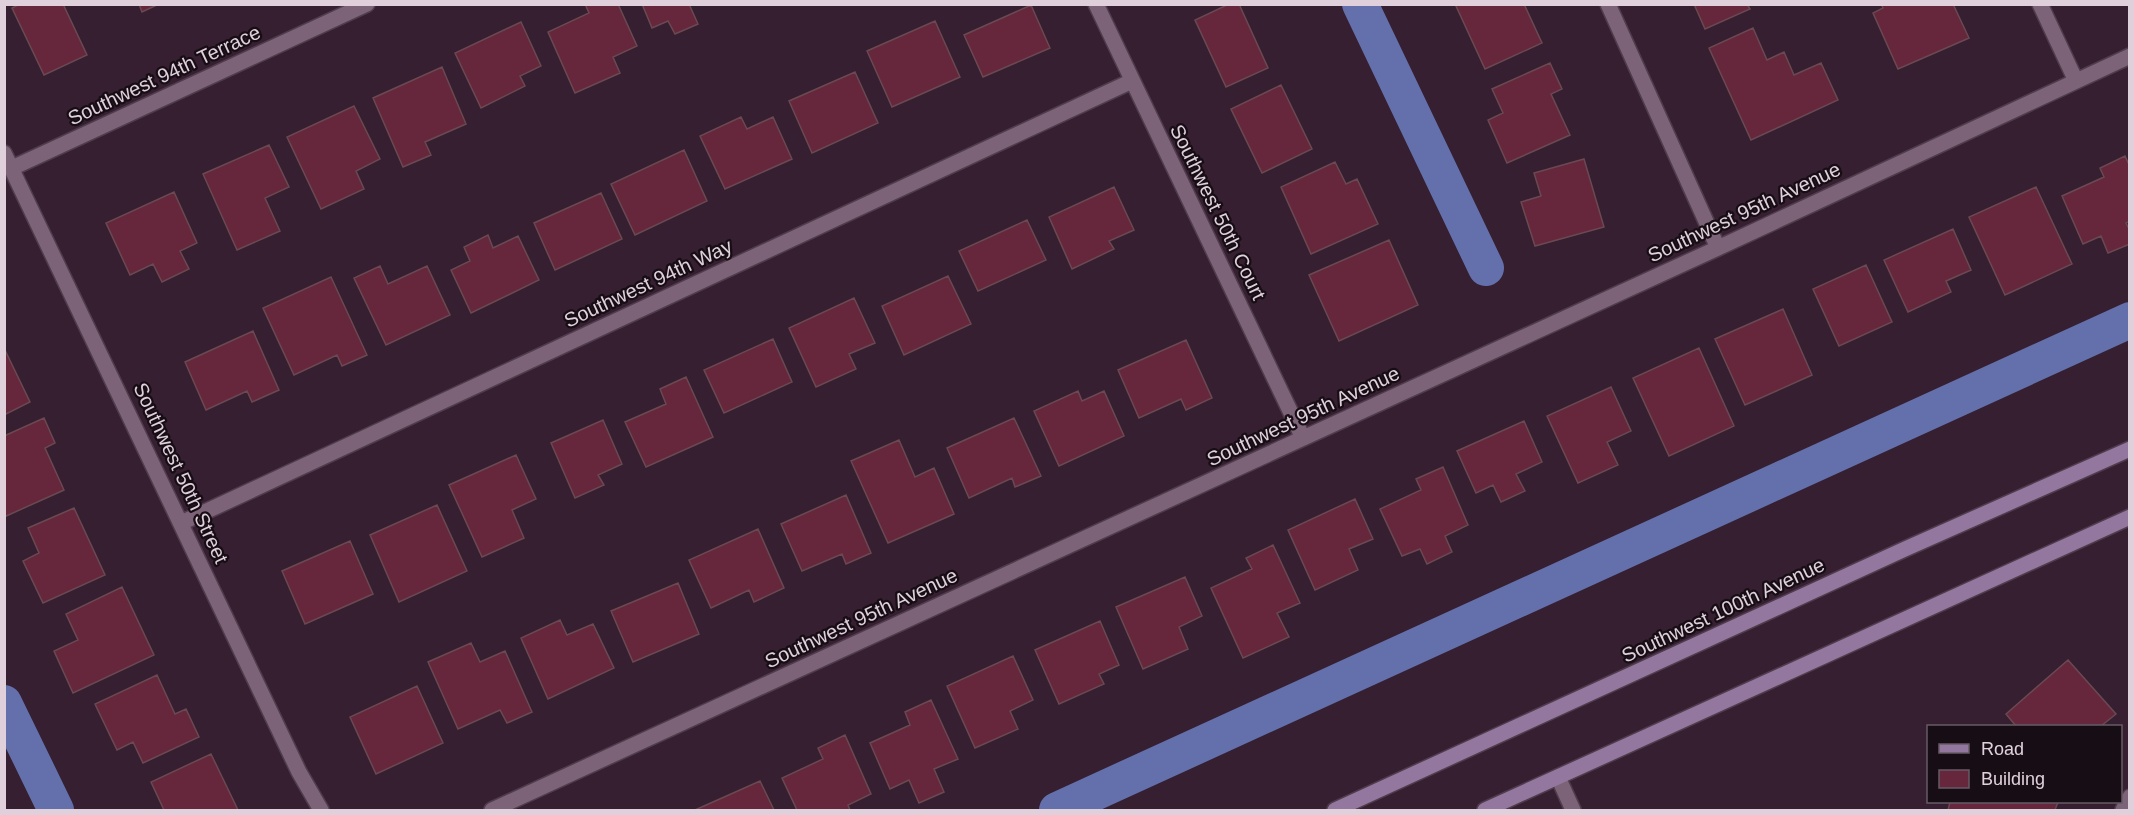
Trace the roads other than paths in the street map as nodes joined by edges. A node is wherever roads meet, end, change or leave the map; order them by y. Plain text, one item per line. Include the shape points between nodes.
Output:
1 (367, 4) edge
2 (1096, 4) edge
3 (1608, 4) edge
4 (2040, 4) edge
5 (2130, 56) edge
6 (1132, 81) junction
7 (2076, 81) junction
8 (4, 153) edge
9 (12, 168) junction
10 (1718, 248) junction
11 (1303, 438) junction
12 (2130, 449) edge
13 (2130, 517) edge
14 (181, 523) junction
15 (1558, 777) junction
16 (321, 810) edge
17 (492, 810) edge
18 (1335, 810) edge
19 (1485, 810) edge
20 (1573, 810) edge

1 - 9 street, Southwest 94th Terrace
2 - 6 street, Southwest 50th Court
3 - 10 street
4 - 7 street
5 - 7 street, Southwest 95th Avenue
6 - 11 street, Southwest 50th Court
6 - 14 street, Southwest 94th Way
7 - 10 street, Southwest 95th Avenue
8 - 9 street, Southwest 50th Street
9 - 14 street, Southwest 50th Street
10 - 11 street, Southwest 95th Avenue
11 - 17 street, Southwest 95th Avenue
12 - 18 main road, Southwest 100th Avenue
13 - 15 main road
14 - 16 street, Southwest 50th Street via 299,772
15 - 19 main road
15 - 20 street

